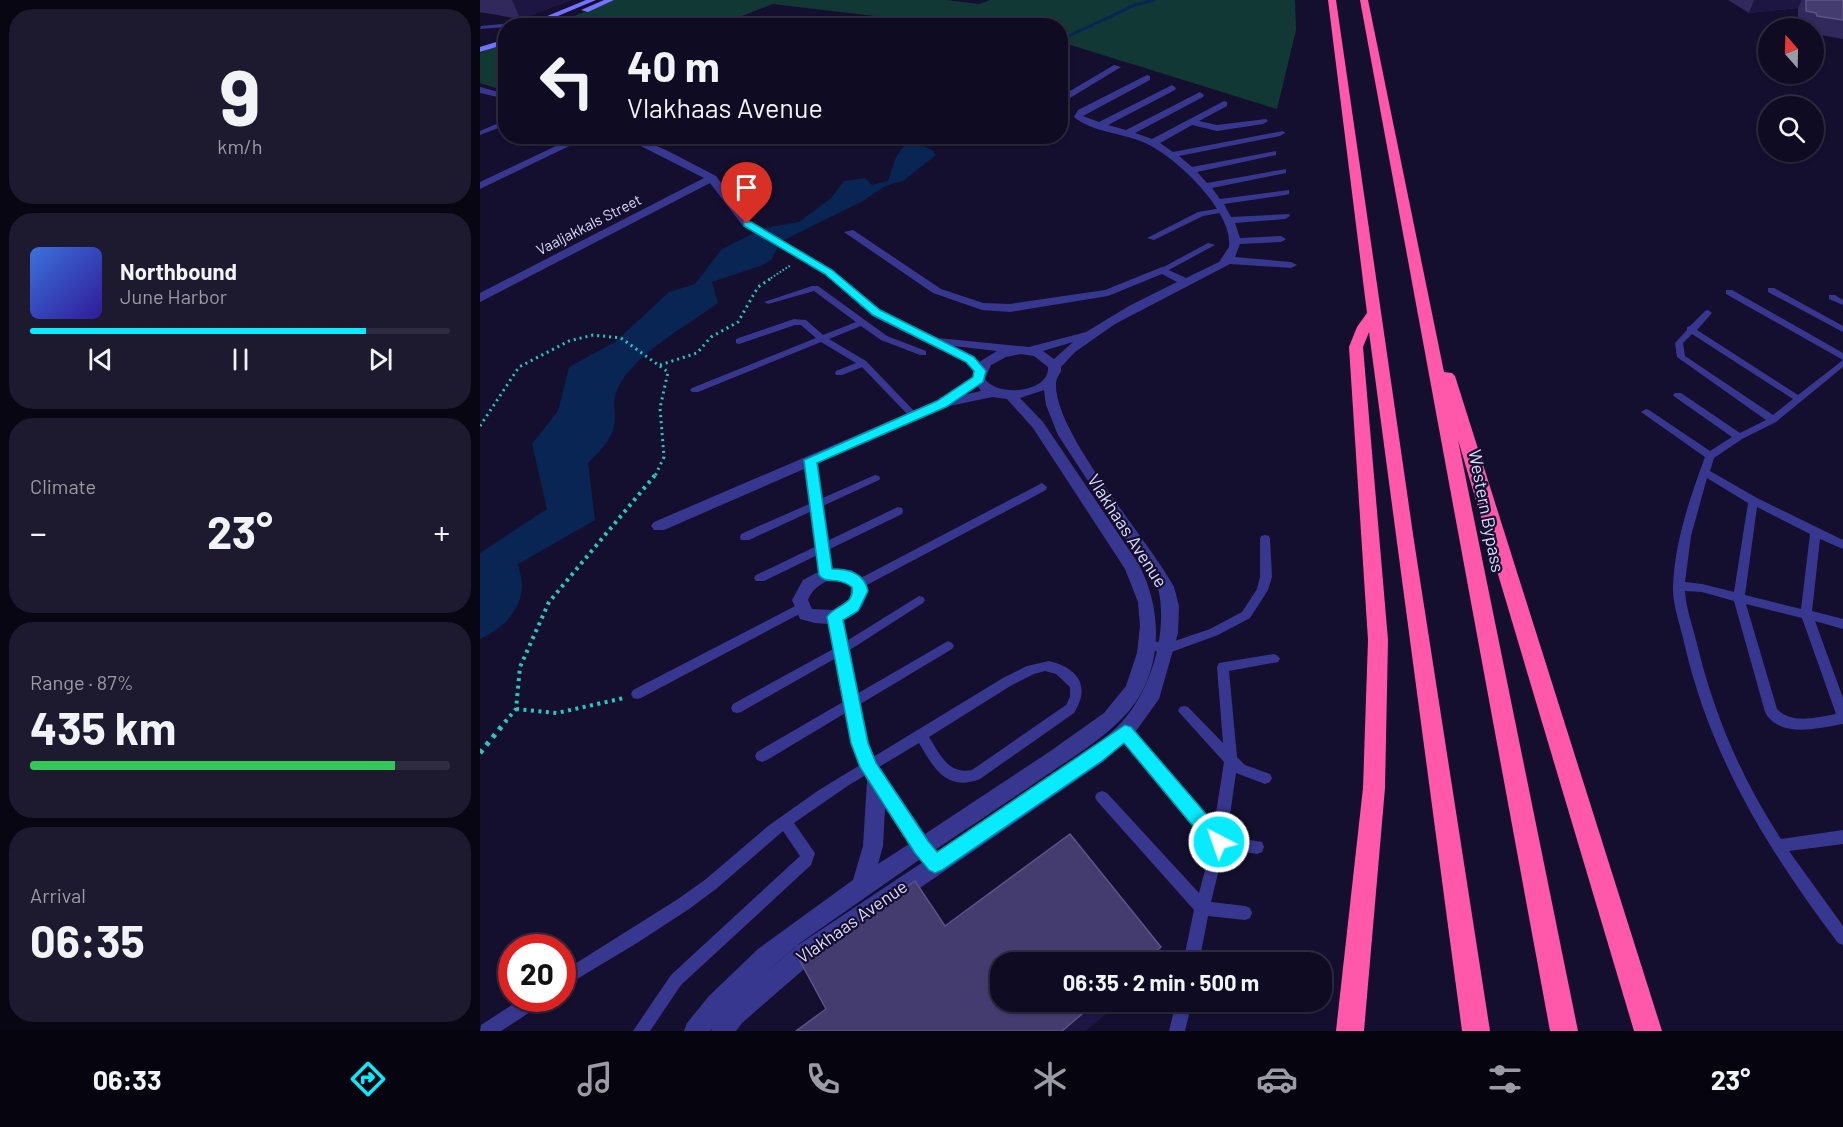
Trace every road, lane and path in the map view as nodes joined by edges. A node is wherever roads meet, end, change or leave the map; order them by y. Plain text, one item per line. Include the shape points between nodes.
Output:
1 (592, 0) edge
2 (610, 0) edge
3 (1332, 0) edge
4 (1364, 0) edge
5 (545, 18) edge
6 (566, 18) edge
7 (498, 27) edge
8 (481, 28) edge
9 (498, 36) edge
10 (480, 43) edge
11 (498, 44) edge
12 (480, 50) edge
13 (1117, 68) dead end
14 (1147, 78) dead end
15 (1085, 86) junction
16 (1172, 88) dead end
17 (480, 90) edge
18 (498, 95) edge
19 (1115, 95) junction
20 (1200, 95) dead end
21 (1068, 96) edge
22 (1224, 104) dead end
23 (1263, 121) dead end
24 (1191, 122) junction
25 (498, 125) edge
26 (1101, 125) junction
27 (480, 133) edge
28 (1280, 133) dead end
29 (1126, 134) junction
30 (1152, 143) junction
31 (569, 144) edge
32 (644, 144) edge
33 (1273, 153) dead end
34 (1171, 155) junction
35 (1188, 171) junction
36 (1282, 171) dead end
37 (712, 178) junction
38 (480, 186) edge
39 (1204, 187) junction
40 (1285, 192) dead end
41 (1222, 211) junction
42 (1285, 216) dead end
43 (849, 232) dead end
44 (1151, 238) dead end
45 (1281, 239) dead end
46 (1235, 241) junction
47 (1211, 245) dead end
48 (804, 257) junction
49 (1227, 260) junction
50 (1291, 265) dead end
51 (1162, 270) junction
52 (1186, 283) junction
53 (1420, 288) junction
54 (1771, 290) dead end
55 (1729, 292) dead end
56 (1832, 297) dead end
57 (480, 298) edge
58 (768, 303) dead end
59 (1843, 303) edge
60 (1708, 313) dead end
61 (1374, 314) junction
62 (860, 322) junction
63 (1843, 329) edge
64 (1690, 330) junction
65 (1092, 333) junction
66 (927, 338) junction
67 (823, 339) junction
68 (739, 341) dead end
69 (1024, 351) junction
70 (922, 353) dead end
71 (1843, 357) edge
72 (863, 363) junction
73 (1843, 363) edge
74 (659, 366) junction
75 (838, 374) dead end
76 (1052, 374) junction
77 (979, 375) junction
78 (694, 390) dead end
79 (995, 392) junction
80 (1010, 395) junction
81 (1678, 395) dead end
82 (1799, 399) junction
83 (941, 404) junction
84 (1646, 412) dead end
85 (914, 416) junction
86 (1773, 420) junction
87 (480, 426) edge
88 (1738, 437) junction
89 (1710, 456) junction
90 (810, 460) junction
91 (1704, 472) junction
92 (875, 478) dead end
93 (1042, 488) dead end
94 (1752, 501) junction
95 (816, 503) junction
96 (898, 511) dead end
97 (659, 526) dead end
98 (1816, 531) junction
99 (745, 537) dead end
100 (1265, 539) dead end
101 (1843, 545) edge
102 (822, 549) junction
103 (826, 575) junction
104 (760, 578) dead end
105 (859, 584) junction
106 (1678, 586) junction
107 (1739, 598) junction
108 (919, 600) dead end
109 (801, 608) junction
110 (1806, 613) junction
111 (835, 617) junction
112 (1843, 624) edge
113 (1146, 644) junction
114 (948, 646) dead end
115 (1166, 648) junction
116 (841, 650) junction
117 (1274, 659) dead end
118 (637, 694) joint
119 (852, 702) junction
120 (736, 708) dead end
121 (516, 709) junction
122 (1184, 711) dead end
123 (1843, 717) edge
124 (1125, 732) junction
125 (921, 735) junction
126 (480, 753) edge
127 (762, 756) dead end
128 (1231, 760) junction
129 (873, 773) junction
130 (1265, 778) dead end
131 (1102, 797) dead end
132 (785, 822) junction
133 (1843, 837) edge
134 (1219, 842) junction
135 (1778, 846) junction
136 (922, 847) junction
137 (1257, 847) dead end
138 (935, 864) junction
139 (861, 887) junction
140 (1202, 908) junction
141 (1245, 913) dead end
142 (1843, 938) edge
143 (1193, 952) edge
144 (576, 972) edge
145 (516, 1012) edge
146 (1182, 1012) edge
147 (487, 1031) edge
148 (641, 1031) edge
149 (695, 1031) edge
150 (722, 1031) edge
151 (1178, 1031) edge
152 (1350, 1031) edge
153 (1476, 1031) edge
154 (1564, 1031) edge
155 (1648, 1031) edge

1 - 5 street
2 - 6 street
3 - 61 highway
4 - 53 highway, Western Bypass
7 - 8 lane
9 - 10 street
11 - 12 street
13 - 15 street
14 - 19 street
15 - 19 street
15 - 21 street
16 - 26 street
17 - 18 street
19 - 26 street via 1078,115
20 - 29 street
22 - 24 street
23 - 24 street via 1217,128
24 - 30 street
25 - 27 lane
26 - 29 street
28 - 34 street
29 - 30 street
30 - 34 street
31 - 38 street
32 - 37 street
33 - 35 street
34 - 35 street
35 - 39 street
36 - 39 street
37 - 48 street via 747,224
37 - 57 street, Vaaljakkals Street
39 - 41 street
40 - 41 street
41 - 42 street
41 - 44 lane via 1201,214
41 - 46 street
43 - 51 street via 937,291 982,306 1010,308 1100,294
45 - 46 street
46 - 49 street
47 - 51 lane
48 - 66 street via 829,272 876,313
48 - 74 path via 758,287 738,321 711,337 702,351
49 - 50 street
49 - 52 street
51 - 52 street
52 - 65 street
53 - 154 highway, Western Bypass
53 - 155 highway
54 - 63 lane
55 - 71 lane
56 - 59 lane
58 - 62 lane via 815,288
60 - 64 lane
61 - 152 highway via 1356,347 1378,640 1374,788
61 - 153 highway
62 - 67 lane
62 - 70 lane via 884,338
64 - 82 lane
64 - 86 lane via 1679,344 1683,359
65 - 69 street
65 - 76 street via 1068,351
66 - 69 street
66 - 77 street via 970,359
67 - 68 lane via 799,321
67 - 72 lane
67 - 78 lane
69 - 76 street via 1041,354
69 - 77 street via 994,357
72 - 75 lane
72 - 85 lane
73 - 82 lane
74 - 87 path via 621,338 594,334 569,341 519,367
74 - 121 path via 668,372 660,408 664,457 653,480 549,602 520,667
76 - 80 street via 1032,391
76 - 115 street, Vlakhaas Avenue via 1053,405 1065,435 1166,587 1171,606
77 - 79 street via 984,387
77 - 83 street
79 - 80 street
79 - 83 street
80 - 113 street, Vlakhaas Avenue via 1038,425 1132,567 1146,602
81 - 88 lane
82 - 86 lane
83 - 85 street
84 - 89 lane
85 - 90 street
86 - 88 lane
88 - 89 lane
89 - 91 lane
90 - 95 street
90 - 97 street
91 - 94 lane
91 - 106 lane
92 - 95 lane
93 - 105 lane
94 - 98 lane
94 - 107 lane
95 - 99 lane
95 - 102 street
96 - 102 lane
98 - 101 lane
98 - 110 lane
100 - 115 lane via 1266,576 1246,615 1215,632
102 - 103 street
102 - 104 lane
103 - 105 street via 846,574
103 - 109 street via 808,585 800,600
105 - 111 street via 861,591 853,607
106 - 107 lane
106 - 135 lane via 1694,667 1720,741
107 - 110 lane
107 - 123 lane via 1773,716 1786,723
108 - 116 lane
109 - 111 street via 814,618
109 - 118 lane
110 - 112 lane
110 - 123 lane
111 - 116 street
113 - 115 lane
113 - 136 street, Vlakhaas Avenue via 1128,699 1111,717
114 - 119 lane
115 - 124 street, Vlakhaas Avenue via 1150,699
116 - 119 street
116 - 120 lane
117 - 128 lane via 1223,667
118 - 121 path via 572,712 533,714
119 - 127 lane
119 - 129 street via 860,743
121 - 126 path
122 - 128 lane
124 - 134 lane
124 - 138 street, Vlakhaas Avenue via 1096,756
125 - 125 lane via 1042,666 1062,671 1078,690 1070,709 964,779 947,772
125 - 129 lane
128 - 130 lane via 1240,769
128 - 134 lane
129 - 132 lane
129 - 136 street
129 - 139 street via 875,830
131 - 140 lane
132 - 144 lane via 699,893
132 - 148 lane via 808,853 806,860 676,980
133 - 135 lane
134 - 137 lane
134 - 140 lane
135 - 142 lane
136 - 138 street
136 - 139 street, Vlakhaas Avenue
138 - 150 street, Vlakhaas Avenue via 803,955 734,1015
139 - 149 street, Vlakhaas Avenue via 770,951 726,992
140 - 141 lane
140 - 143 lane
145 - 147 lane
146 - 151 lane

